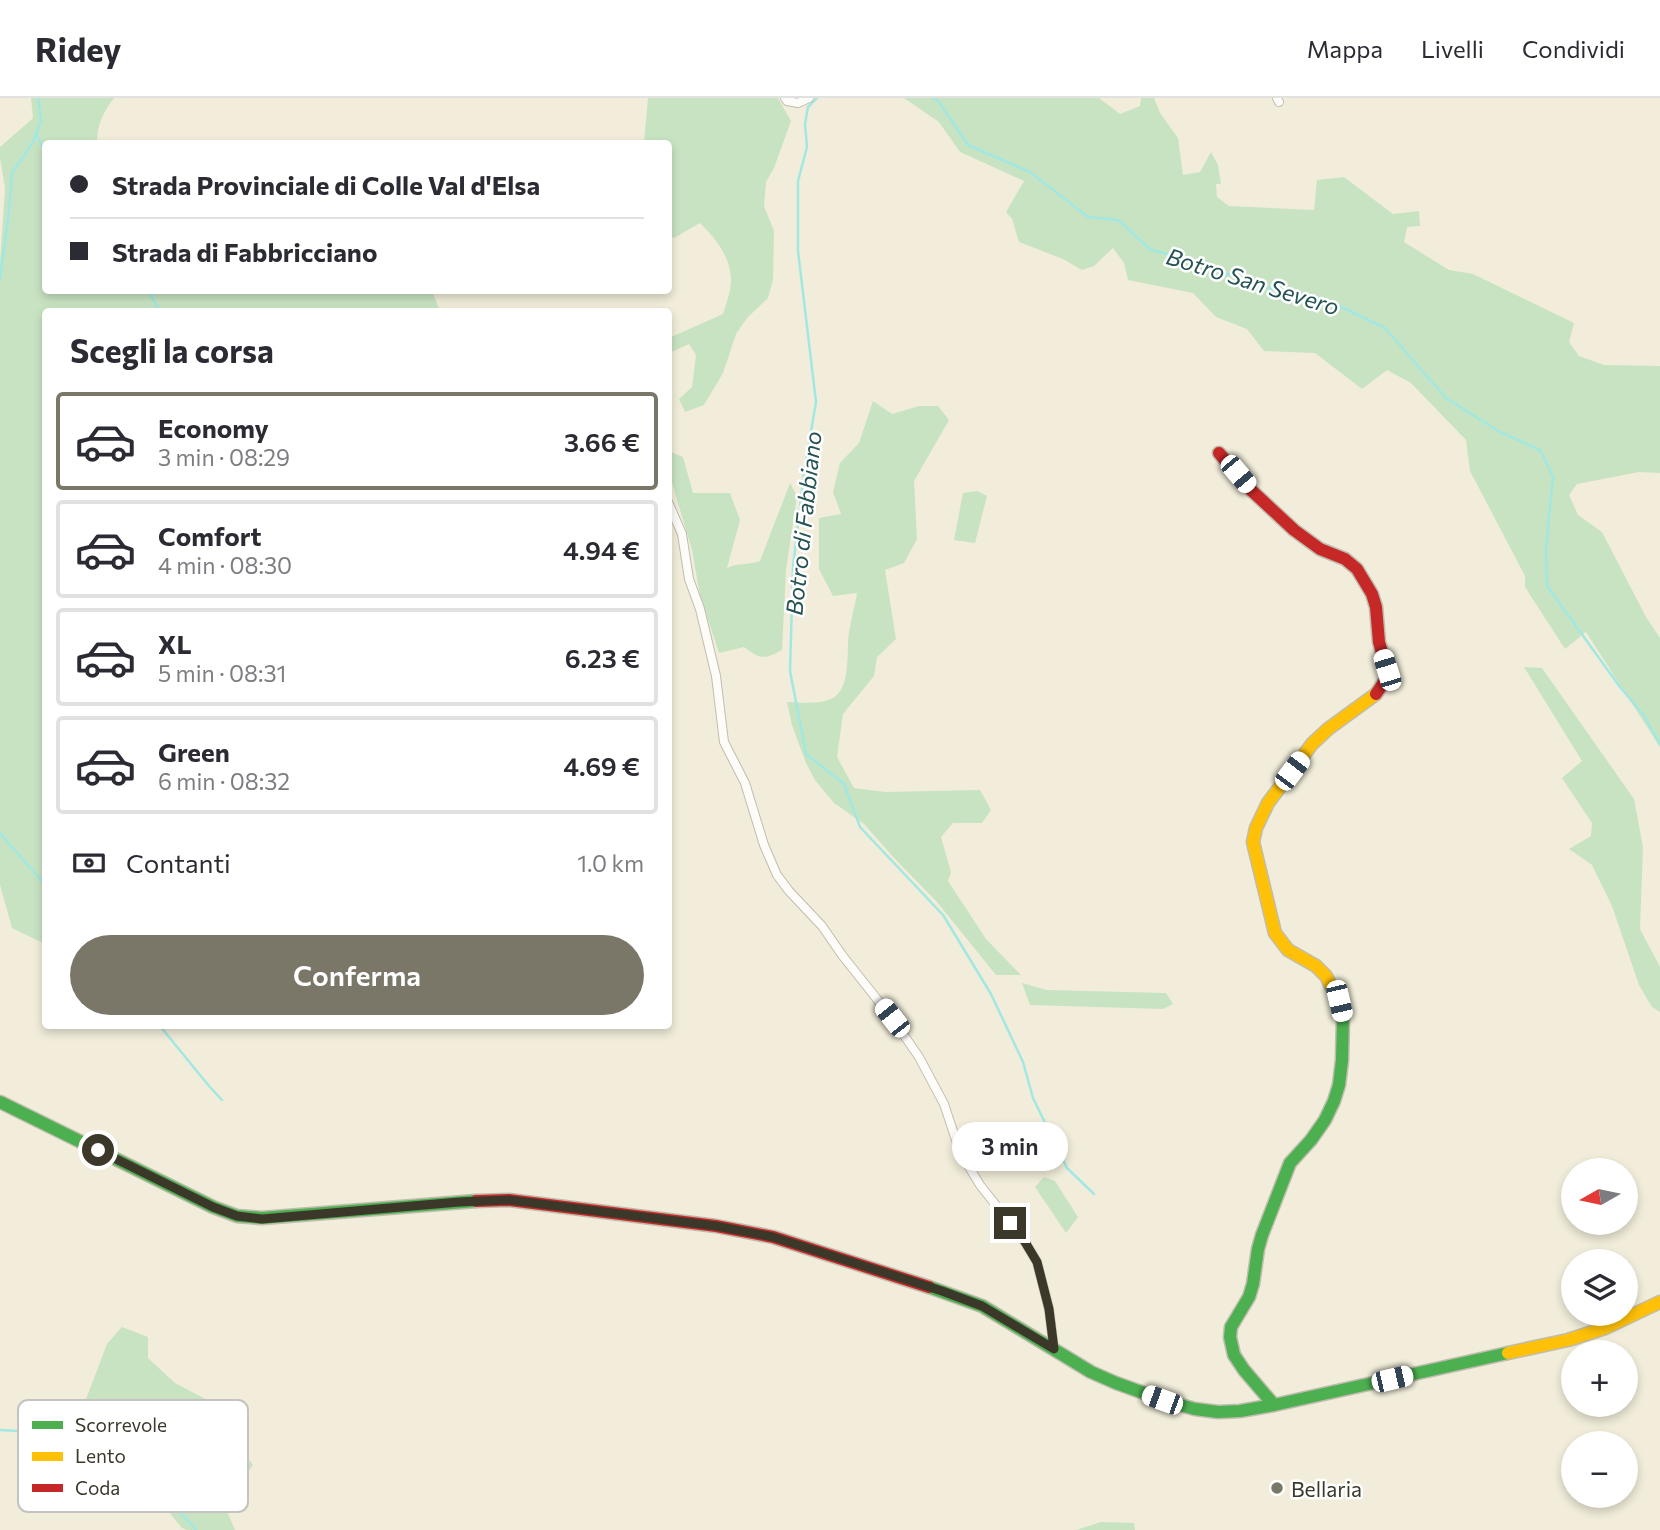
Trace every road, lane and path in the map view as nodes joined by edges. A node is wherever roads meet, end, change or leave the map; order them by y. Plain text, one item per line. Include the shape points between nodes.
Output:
1 (785, 98) edge
2 (808, 98) edge
3 (1220, 453) dead end
4 (672, 511) edge
5 (0, 1102) edge
6 (1660, 1302) edge
7 (1054, 1349) junction
8 (1274, 1405) junction

1 - 2 street via 798,103
3 - 8 main road via 1294,530 1357,569 1376,607 1378,642 1387,670 1374,696 1312,744 1268,803 1253,842 1275,933 1289,950 1326,976 1343,1018 1342,1060 1334,1101 1311,1140 1290,1163 1262,1235 1249,1297 1231,1327 1234,1355
4 - 7 street via 682,534 689,579 716,676 724,742 745,783 777,875 822,926 919,1057 944,1104 960,1152 1037,1262
5 - 7 main road via 237,1216 262,1219 509,1200 716,1226 773,1237 922,1284 982,1306
6 - 8 main road via 1595,1332
7 - 8 main road via 1107,1379 1182,1406 1224,1412

